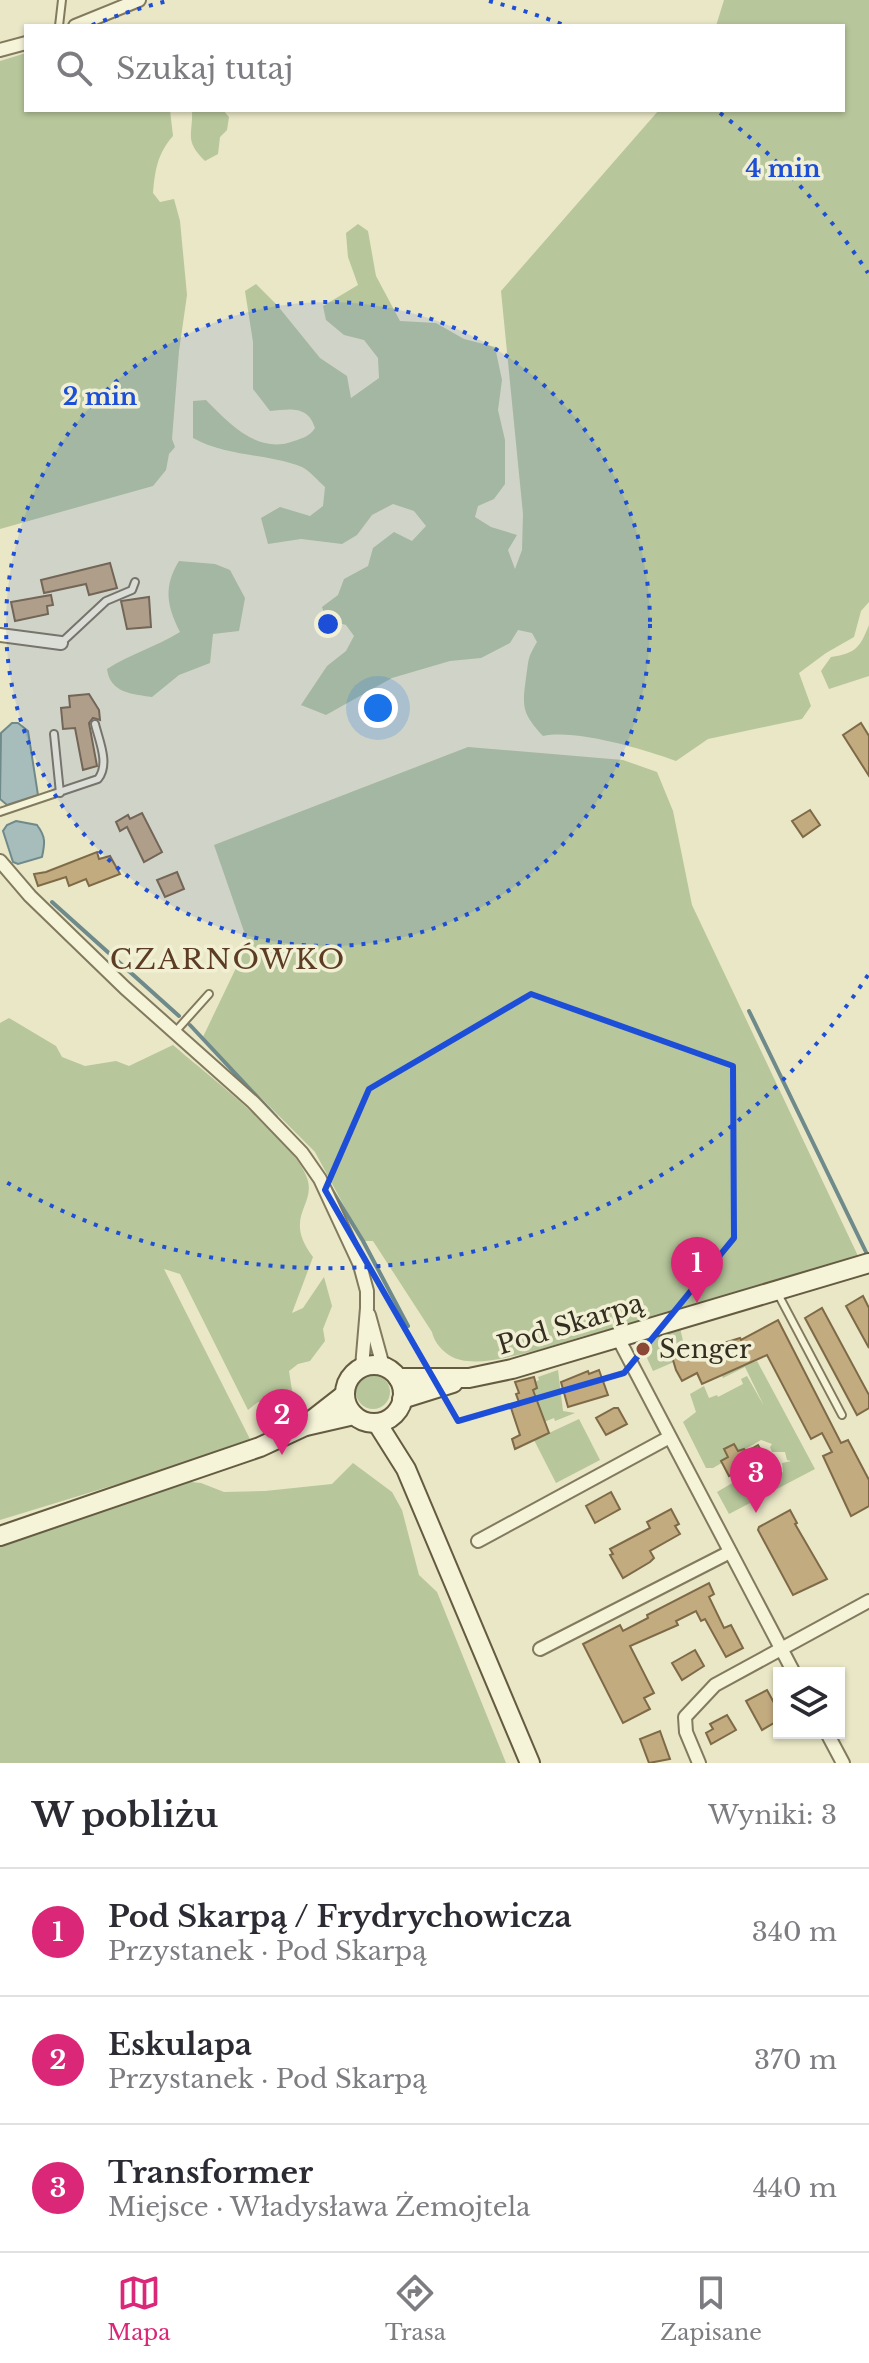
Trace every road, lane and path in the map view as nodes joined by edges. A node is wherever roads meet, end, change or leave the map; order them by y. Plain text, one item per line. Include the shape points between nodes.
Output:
1 (62, 0) edge
2 (139, 0) edge
3 (59, 24) edge
4 (80, 24) edge
5 (24, 44) edge
6 (0, 50) edge
7 (135, 582) dead end
8 (0, 635) edge
9 (61, 643) joint
10 (95, 724) dead end
11 (54, 734) dead end
12 (60, 793) junction
13 (0, 812) edge
14 (0, 861) edge
15 (209, 994) dead end
16 (175, 1032) junction
17 (869, 1263) edge
18 (776, 1291) junction
19 (367, 1308) junction
20 (617, 1336) junction
21 (383, 1366) junction
22 (362, 1367) junction
23 (398, 1378) junction
24 (469, 1378) junction
25 (344, 1395) junction
26 (399, 1406) junction
27 (354, 1415) junction
28 (842, 1415) dead end
29 (377, 1423) junction
30 (303, 1427) junction
31 (668, 1438) junction
32 (406, 1469) junction
33 (0, 1536) edge
34 (478, 1541) dead end
35 (730, 1552) junction
36 (869, 1601) edge
37 (540, 1649) dead end
38 (781, 1649) junction
39 (791, 1667) edge
40 (830, 1739) edge
41 (530, 1763) edge
42 (699, 1763) edge
43 (843, 1763) edge

1 - 3 lane
2 - 4 street
5 - 6 street
7 - 9 lane via 132,590 106,601
8 - 9 street
10 - 12 lane via 103,772 98,779
11 - 12 lane
12 - 13 lane
14 - 16 street via 36,902
15 - 16 lane
16 - 19 street via 302,1153 320,1179 360,1265
17 - 18 street, Pod Skarpą
18 - 20 street, Pod Skarpą
18 - 28 lane
19 - 21 street
19 - 22 street
20 - 24 street, Pod Skarpą
20 - 31 street
21 - 22 street
21 - 23 street
22 - 25 street via 347,1381
23 - 24 street, Pod Skarpą
23 - 26 street
24 - 26 street, Pod Skarpą
25 - 27 street
25 - 30 street
26 - 29 street
26 - 32 street
27 - 29 street
27 - 30 street
29 - 32 street
30 - 33 street via 260,1447
31 - 34 street
31 - 35 street
32 - 41 street
35 - 37 street
35 - 38 street
36 - 38 street
38 - 39 street
38 - 42 street via 715,1685 685,1717
40 - 43 street

